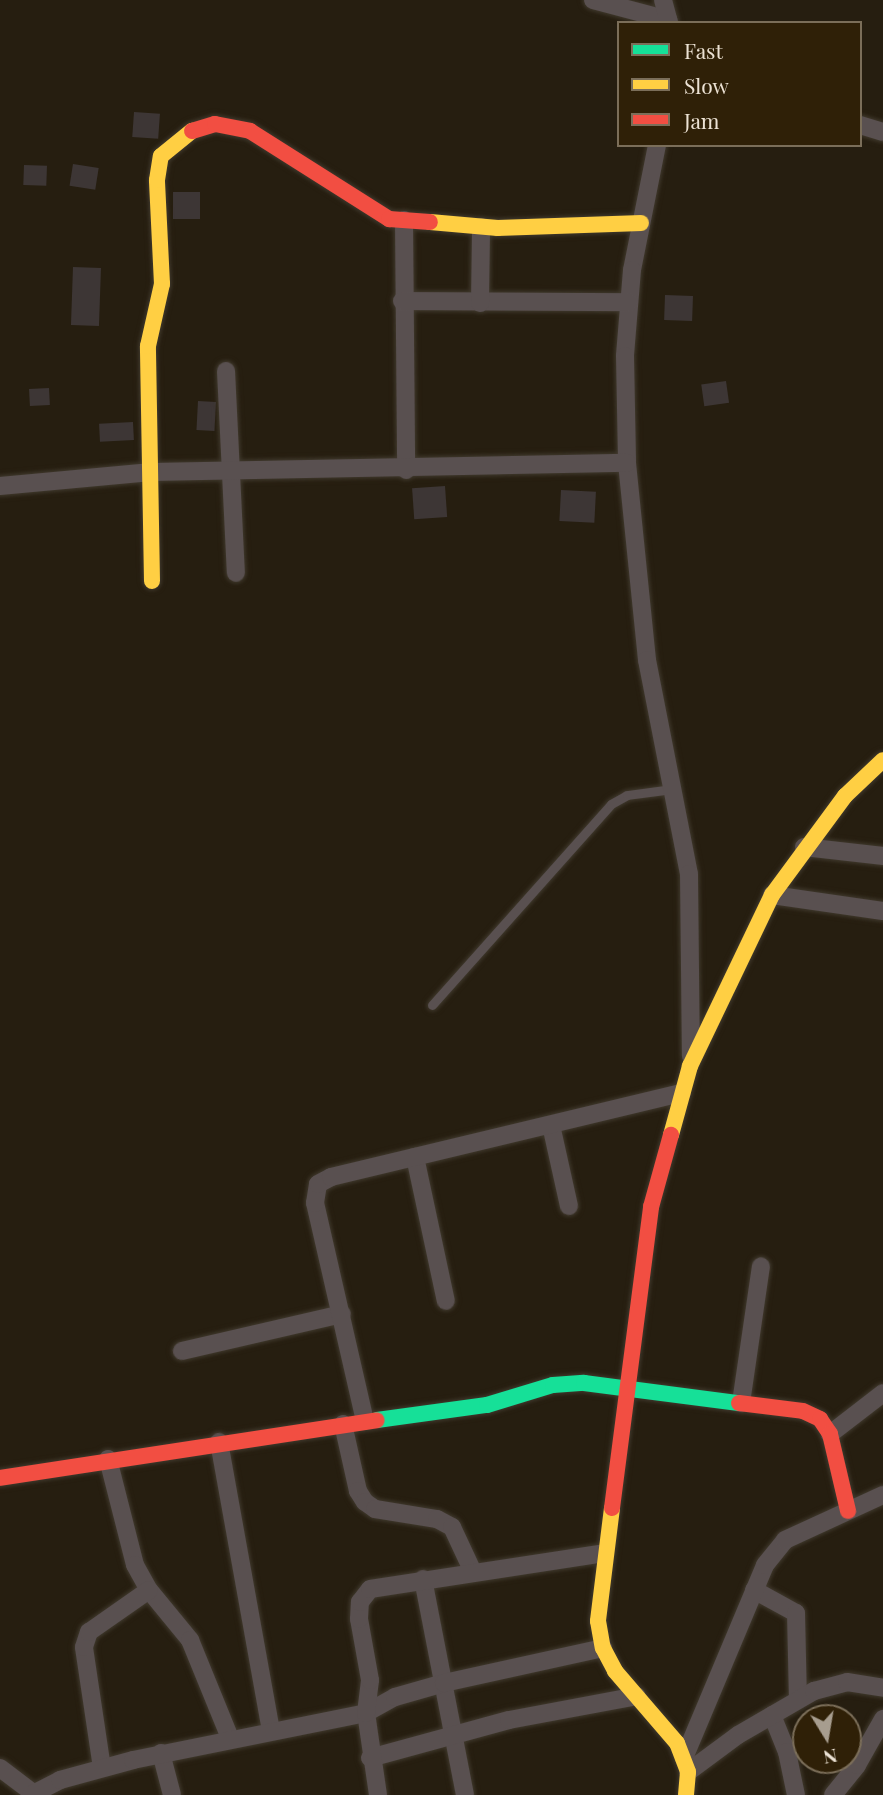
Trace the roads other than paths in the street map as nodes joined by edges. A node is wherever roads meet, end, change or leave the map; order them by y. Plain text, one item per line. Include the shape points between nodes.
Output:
1 (593, 0) edge
2 (663, 0) edge
3 (669, 21) edge
4 (862, 126) edge
5 (883, 132) edge
6 (657, 147) edge
7 (404, 220) junction
8 (641, 223) junction
9 (481, 227) junction
10 (402, 301) junction
11 (629, 302) junction
12 (481, 303) junction
13 (226, 372) dead end
14 (627, 463) junction
15 (406, 470) junction
16 (151, 472) junction
17 (230, 473) junction
18 (0, 486) edge
19 (236, 573) dead end
20 (152, 581) dead end
21 (883, 760) edge
22 (672, 789) junction
23 (804, 847) junction
24 (883, 856) edge
25 (772, 895) junction
26 (883, 911) edge
27 (432, 1005) dead end
28 (691, 1066) junction
29 (682, 1093) junction
30 (551, 1125) junction
31 (415, 1157) junction
32 (569, 1206) dead end
33 (761, 1266) dead end
34 (446, 1301) dead end
35 (342, 1314) junction
36 (182, 1351) dead end
37 (626, 1389) junction
38 (883, 1393) edge
39 (741, 1403) junction
40 (365, 1421) junction
41 (343, 1424) junction
42 (830, 1434) junction
43 (219, 1442) junction
44 (107, 1459) junction
45 (0, 1478) edge
46 (883, 1495) edge
47 (848, 1511) junction
48 (604, 1553) junction
49 (472, 1572) junction
50 (423, 1579) junction
51 (149, 1590) junction
52 (754, 1590) junction
53 (603, 1648) junction
54 (444, 1683) junction
55 (883, 1688) edge
56 (637, 1696) junction
57 (798, 1699) junction
58 (366, 1713) junction
59 (772, 1715) junction
60 (883, 1719) edge
61 (271, 1731) junction
62 (454, 1734) junction
63 (230, 1738) junction
64 (161, 1753) junction
65 (370, 1758) junction
66 (686, 1765) junction
67 (0, 1768) edge
68 (102, 1768) junction
69 (31, 1794) edge
70 (172, 1795) edge
71 (378, 1795) edge
72 (465, 1795) edge
73 (686, 1795) edge
74 (796, 1795) edge
75 (833, 1795) edge

1 - 3 street
2 - 3 street
4 - 5 street
6 - 8 street
7 - 9 street
7 - 10 street
7 - 16 street via 367,209 284,148 239,126 215,124 192,131 162,156 157,180 162,284 148,346
8 - 9 street
8 - 11 street
9 - 12 street
10 - 12 street
10 - 15 street
11 - 12 street
11 - 14 street
13 - 17 street
14 - 15 street
14 - 22 street via 644,635
15 - 17 street
16 - 17 street
16 - 18 street
16 - 20 street
17 - 19 street
21 - 23 street via 845,796
22 - 27 lane via 627,794 611,804
22 - 28 street via 688,874
23 - 24 street
23 - 25 street
25 - 26 street
25 - 28 street
28 - 29 street
29 - 30 street
29 - 37 street via 651,1207
30 - 31 street
30 - 32 street
31 - 34 street
31 - 35 street via 318,1184 315,1203
33 - 39 street
35 - 36 street
35 - 40 street
37 - 39 street
37 - 40 street via 584,1383 553,1385 487,1405
37 - 48 street
38 - 42 street
39 - 42 street via 803,1410 820,1419
40 - 41 street
41 - 43 street
41 - 49 street via 358,1491 365,1502 374,1509 437,1519 452,1527
42 - 47 street
43 - 44 street
43 - 61 street
44 - 45 street
44 - 51 street via 135,1564
46 - 47 street
47 - 52 street via 785,1540 765,1565
48 - 49 street
48 - 53 street via 598,1621
49 - 50 street
50 - 54 street
50 - 58 street via 370,1589 360,1602 370,1679
51 - 63 street via 190,1640
51 - 68 street via 89,1632 84,1647
52 - 57 street via 789,1605 796,1613
52 - 66 street
53 - 54 street
53 - 56 street
54 - 58 street via 395,1697
54 - 62 street
55 - 57 street via 847,1682
56 - 62 street
56 - 66 street
57 - 59 street
58 - 61 street
58 - 65 street
59 - 66 street
59 - 74 street via 787,1752
60 - 75 street
61 - 63 street
62 - 65 street
62 - 72 street
63 - 64 street
64 - 68 street
64 - 70 street
65 - 71 street
66 - 73 street
67 - 69 street
68 - 69 street

